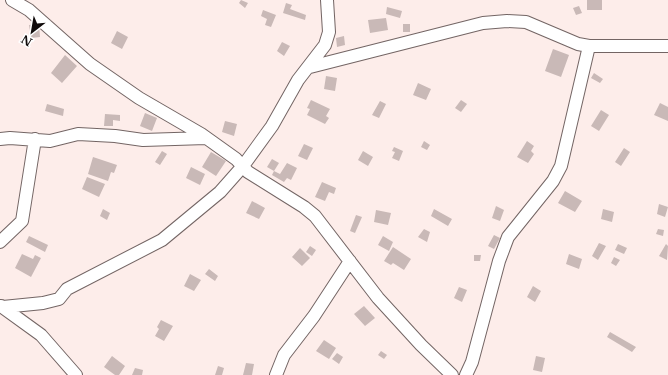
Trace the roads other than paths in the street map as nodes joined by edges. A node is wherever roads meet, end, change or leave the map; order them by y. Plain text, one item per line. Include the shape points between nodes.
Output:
1 (12, 0) edge
2 (327, 0) edge
3 (588, 46) junction
4 (668, 46) edge
5 (310, 67) junction
6 (206, 138) junction
7 (0, 139) edge
8 (35, 139) junction
9 (243, 166) junction
10 (0, 242) edge
11 (350, 261) junction
12 (2, 306) edge
13 (76, 375) edge
14 (276, 375) edge
15 (452, 375) edge
16 (466, 375) edge

1 - 6 street via 29,10 90,64 139,98
2 - 5 street via 329,32 325,45
3 - 4 street
3 - 5 street via 526,22 507,21 483,23
3 - 16 street via 561,166 553,181 508,237
5 - 9 street via 298,80 272,126
6 - 8 street via 143,140 78,134 50,141
6 - 9 street
7 - 8 street
8 - 10 street via 22,221
9 - 11 street via 248,172 315,216
9 - 12 street via 220,192 162,240 67,289 59,299 26,306
11 - 14 street via 284,355
11 - 15 street via 384,304
12 - 13 street via 41,335

